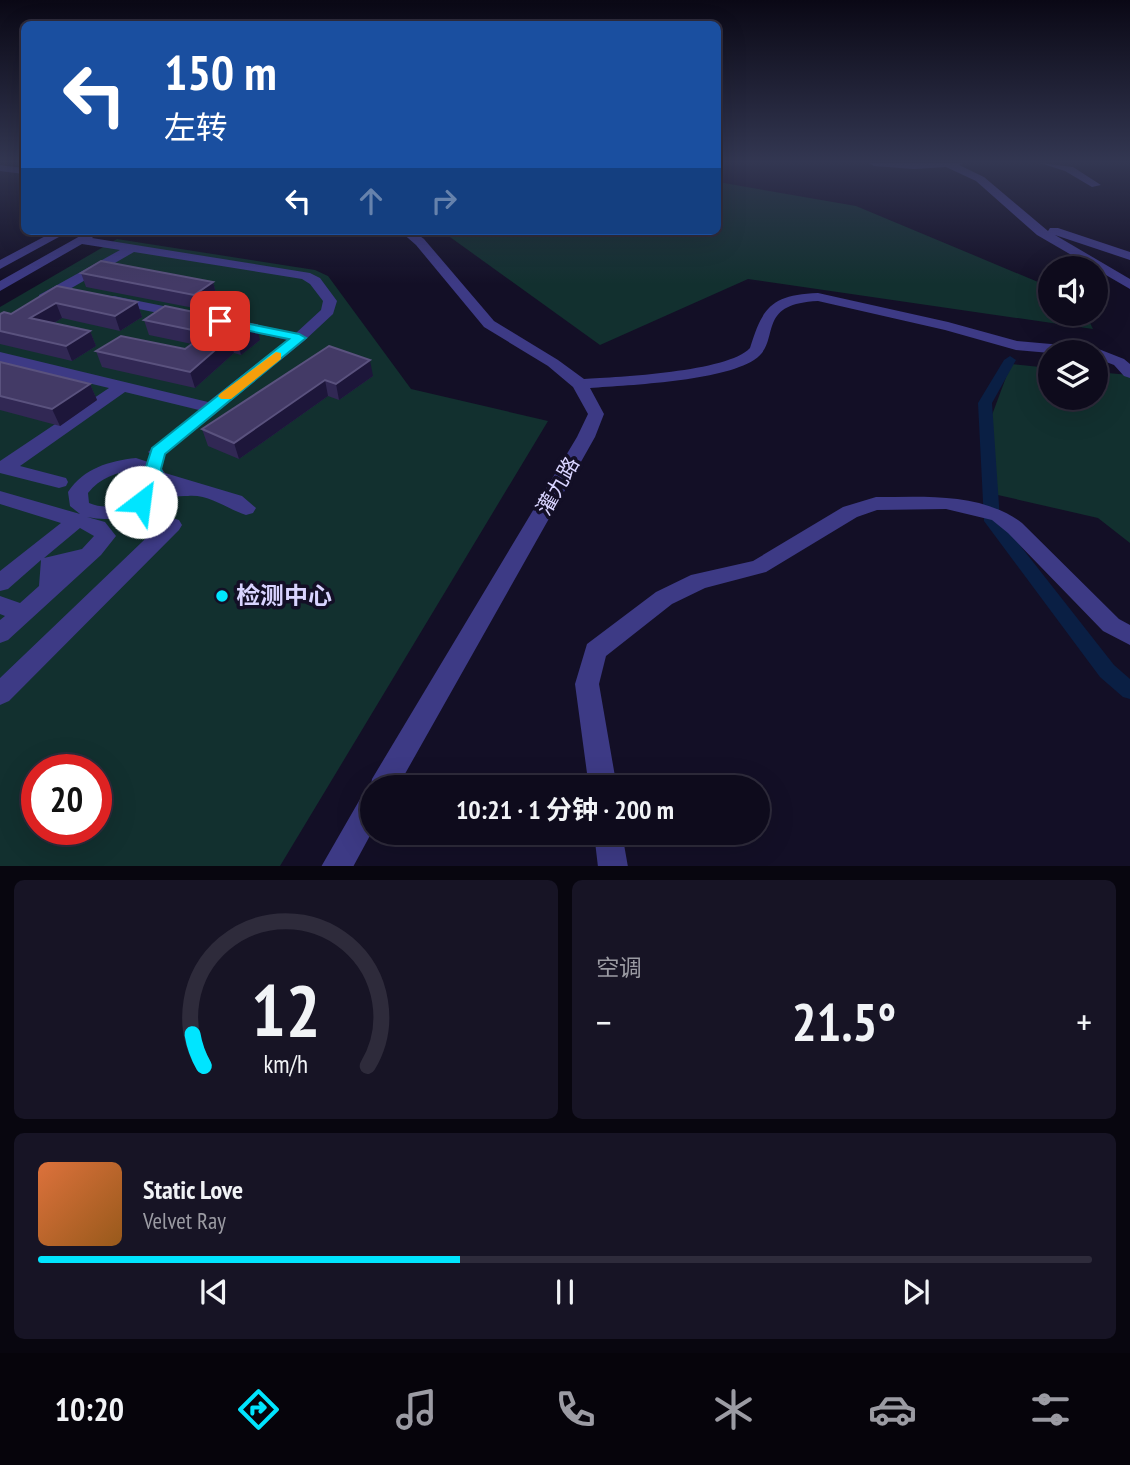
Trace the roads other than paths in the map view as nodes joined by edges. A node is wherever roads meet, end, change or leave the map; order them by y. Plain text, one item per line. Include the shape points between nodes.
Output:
1 (1008, 203) edge
2 (1033, 224) junction
3 (56, 235) edge
4 (88, 235) edge
5 (411, 235) edge
6 (80, 240) junction
7 (133, 248) junction
8 (1130, 256) edge
9 (0, 265) edge
10 (1130, 285) edge
11 (0, 287) edge
12 (60, 289) junction
13 (36, 302) edge
14 (193, 316) edge
15 (220, 321) edge
16 (299, 338) junction
17 (1038, 347) edge
18 (0, 357) edge
19 (1108, 357) edge
20 (1126, 363) edge
21 (580, 384) junction
22 (121, 387) junction
23 (211, 408) junction
24 (156, 466) junction
25 (3, 467) edge
26 (91, 478) junction
27 (59, 482) junction
28 (192, 489) junction
29 (149, 495) junction
30 (0, 497) edge
31 (246, 508) dead end
32 (77, 510) junction
33 (172, 525) dead end
34 (0, 583) edge
35 (0, 605) edge
36 (23, 613) junction
37 (0, 634) edge
38 (1130, 636) edge
39 (0, 694) edge
40 (390, 775) edge
41 (601, 775) edge
42 (360, 825) edge
43 (610, 845) edge
44 (336, 866) edge
45 (613, 866) edge

1 - 2 street
2 - 8 street
2 - 10 street
3 - 9 street
4 - 6 street
5 - 21 street, 灌九路 via 489,324
6 - 7 street
6 - 11 street
7 - 12 street
7 - 16 street via 305,276 330,301 328,311
12 - 13 street
12 - 14 street
15 - 16 street
16 - 23 street
17 - 21 street via 818,297 796,298 766,318 758,349 734,364 655,379
18 - 22 street
19 - 20 street
21 - 40 street, 灌九路 via 596,414 586,437
22 - 23 street
22 - 25 street
23 - 24 street
24 - 26 street via 125,465
24 - 28 street
24 - 29 street via 158,483
25 - 27 street
26 - 27 street
26 - 32 street via 78,492
27 - 32 street
28 - 29 street
28 - 31 street
29 - 32 street via 130,507 106,513
30 - 32 street
32 - 34 street
32 - 36 street via 106,536 88,555 50,564 50,589
33 - 39 street
35 - 36 street
36 - 37 street
38 - 41 street via 1111,625 1015,527 988,512 946,503 876,504 850,512 759,567 699,581 664,597 595,651 587,684
42 - 44 street
43 - 45 street

